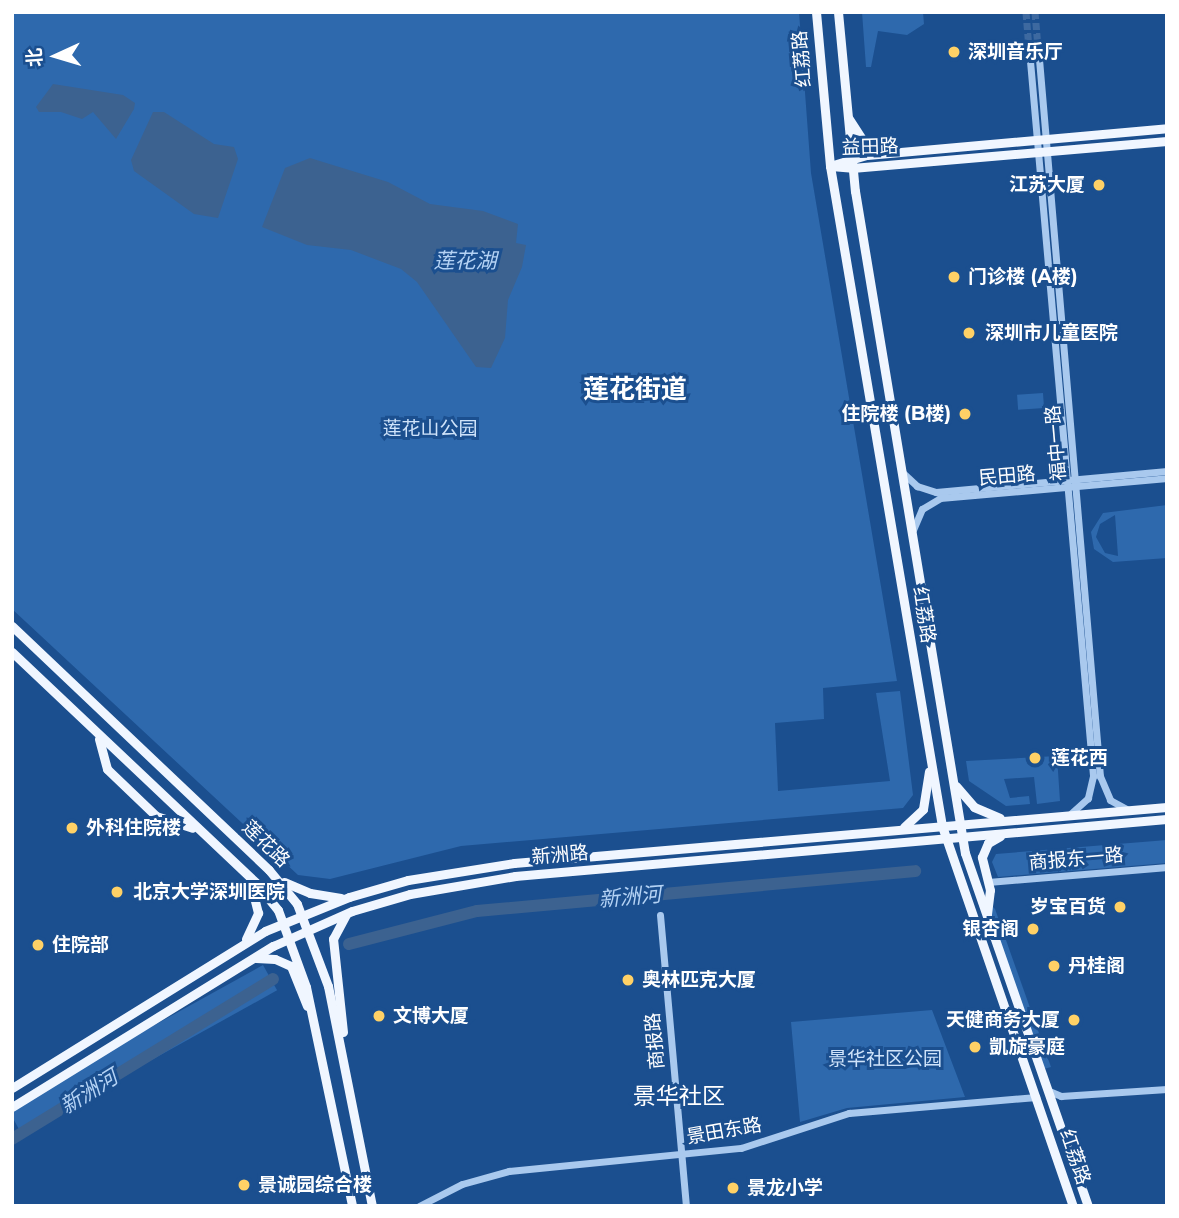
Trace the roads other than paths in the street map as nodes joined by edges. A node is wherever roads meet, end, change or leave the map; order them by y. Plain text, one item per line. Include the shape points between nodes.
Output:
1 (816, 12) edge
2 (838, 12) edge
3 (1039, 59) tunnel mouth
4 (1030, 61) tunnel mouth
5 (848, 118) junction
6 (1167, 128) edge
7 (1041, 139) junction
8 (1167, 141) edge
9 (1042, 152) junction
10 (889, 153) junction
11 (851, 157) junction
12 (830, 166) junction
13 (852, 169) junction
14 (1167, 471) edge
15 (902, 472) junction
16 (1167, 478) edge
17 (1071, 483) junction
18 (912, 534) junction
19 (12, 626) edge
20 (12, 652) edge
21 (99, 737) junction
22 (929, 751) junction
23 (952, 777) junction
24 (1167, 807) edge
25 (1129, 810) junction
26 (1068, 815) junction
27 (1167, 819) edge
28 (1012, 820) junction
29 (960, 825) junction
30 (942, 826) junction
31 (196, 829) junction
32 (898, 830) junction
33 (1009, 833) junction
34 (962, 837) junction
35 (945, 838) junction
36 (1167, 867) edge
37 (269, 870) junction
38 (248, 876) junction
39 (988, 882) junction
40 (349, 897) junction
41 (352, 911) junction
42 (660, 915) dead end
43 (301, 916) junction
44 (987, 916) junction
45 (281, 924) junction
46 (307, 929) junction
47 (289, 938) junction
48 (243, 944) junction
49 (251, 959) junction
50 (313, 1018) junction
51 (341, 1044) junction
52 (12, 1087) edge
53 (1049, 1091) junction
54 (1167, 1091) edge
55 (1036, 1097) junction
56 (12, 1107) edge
57 (1056, 1112) junction
58 (681, 1155) junction
59 (373, 1203) edge
60 (352, 1206) edge
61 (419, 1206) edge
62 (686, 1206) edge
63 (1073, 1206) edge
64 (1088, 1206) edge

1 - 12 main road, 红荔路
2 - 5 main road, 红荔路
3 - 7 street, 福中一路
4 - 7 street, 福中一路
5 - 10 main road via 864,142
5 - 11 main road, 红荔路
6 - 7 main road, 益田路
7 - 9 street, 福中一路
7 - 10 main road, 益田路
8 - 9 main road, 益田路
9 - 13 main road, 益田路
9 - 17 street, 福中一路
10 - 11 main road, 益田路
11 - 12 main road, 益田路
11 - 13 main road, 红荔路
12 - 13 main road, 益田路
12 - 22 main road, 红荔路
13 - 15 main road, 红荔路
14 - 17 street, 民田路
15 - 17 street, 民田路 via 917,486 936,492
15 - 18 main road, 红荔路
16 - 17 street, 民田路
17 - 18 street, 民田路 via 940,498 920,513
17 - 25 street, 福中一路 via 1100,776 1110,800
17 - 26 street, 福中一路 via 1093,776 1088,798
18 - 23 main road, 红荔路
19 - 37 main road, 莲花路
20 - 21 main road, 莲花路
21 - 31 main road, 莲花路
21 - 31 main road via 107,769 156,816
22 - 30 main road, 红荔路
22 - 32 main road via 927,801 917,817
23 - 28 main road via 974,807
23 - 29 main road, 红荔路
24 - 25 main road, 新洲路
25 - 26 main road, 新洲路
26 - 28 main road, 新洲路
27 - 33 main road, 新洲路
28 - 29 main road, 新洲路
29 - 30 main road, 新洲路
29 - 34 main road, 红荔路
30 - 32 main road, 新洲路
30 - 35 main road, 红荔路
31 - 38 main road, 莲花路
32 - 40 main road, 新洲路 via 481,867
33 - 34 main road, 新洲路
33 - 39 main road via 994,838 984,849 982,864
34 - 35 main road, 新洲路
34 - 44 main road, 红荔路
35 - 41 main road, 新洲路 via 482,880
35 - 55 main road, 红荔路
36 - 39 street, 商报东一路
37 - 40 main road via 298,889
37 - 43 main road, 莲花路
38 - 45 main road, 莲花路 via 275,906
38 - 48 main road via 259,909 256,925
39 - 44 main road
40 - 43 main road, 新洲路
41 - 46 main road, 新洲路
41 - 51 main road via 339,922 333,939 343,1019
42 - 58 street, 商报路
43 - 45 main road, 新洲路
43 - 46 main road, 莲花路
44 - 53 main road, 红荔路
45 - 47 main road, 莲花路
45 - 48 main road, 新洲路
46 - 47 main road, 新洲路
46 - 51 main road, 莲花路 via 326,978
47 - 49 main road, 新洲路
47 - 50 main road, 莲花路
48 - 52 main road, 新洲路
49 - 50 main road via 275,959 291,966
49 - 56 main road, 新洲路
50 - 60 main road, 莲花路
51 - 59 main road, 莲花路
53 - 54 street via 1064,1096
53 - 57 main road, 红荔路
54 - 57 street via 1062,1100
55 - 58 street, 景田东路 via 849,1113 750,1146
55 - 63 main road, 红荔路
57 - 64 main road, 红荔路
58 - 61 street, 景田东路 via 509,1171 470,1181
58 - 62 street, 商报路

